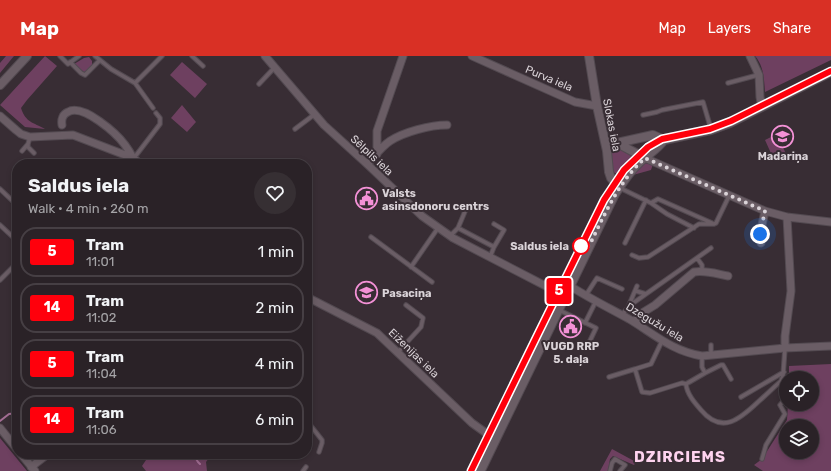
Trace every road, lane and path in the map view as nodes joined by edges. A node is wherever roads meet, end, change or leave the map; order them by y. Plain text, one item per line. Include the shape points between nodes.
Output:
1 (27, 56) edge
2 (60, 56) edge
3 (78, 56) edge
4 (95, 56) edge
5 (162, 56) edge
6 (192, 56) edge
7 (265, 56) edge
8 (403, 56) edge
9 (472, 56) edge
10 (588, 56) edge
11 (750, 56) edge
12 (100, 60) junction
13 (70, 62) junction
14 (203, 66) dead end
15 (275, 67) junction
16 (831, 72) edge
17 (760, 75) junction
18 (134, 83) junction
19 (728, 83) dead end
20 (259, 84) dead end
21 (0, 85) edge
22 (597, 106) junction
23 (762, 106) junction
24 (153, 108) dead end
25 (156, 113) dead end
26 (315, 114) junction
27 (0, 116) edge
28 (643, 116) dead end
29 (62, 125) joint
30 (447, 125) dead end
31 (295, 129) dead end
32 (711, 130) junction
33 (61, 135) junction
34 (605, 140) junction
35 (664, 140) junction
36 (29, 141) junction
37 (617, 143) junction
38 (22, 151) dead end
39 (34, 153) dead end
40 (377, 154) junction
41 (133, 158) junction
42 (645, 158) junction
43 (368, 164) junction
44 (619, 187) junction
45 (0, 189) edge
46 (730, 195) junction
47 (12, 200) edge
48 (646, 200) junction
49 (651, 202) junction
50 (466, 209) dead end
51 (765, 211) junction
52 (787, 217) junction
53 (700, 218) junction
54 (831, 222) edge
55 (494, 224) dead end
56 (699, 224) junction
57 (714, 224) junction
58 (1, 228) edge
59 (438, 228) junction
60 (458, 228) junction
61 (694, 228) junction
62 (12, 235) edge
63 (450, 236) junction
64 (371, 237) dead end
65 (625, 243) dead end
66 (761, 243) dead end
67 (494, 247) junction
68 (711, 248) dead end
69 (632, 255) dead end
70 (490, 257) junction
71 (698, 258) junction
72 (411, 267) junction
73 (12, 268) edge
74 (702, 271) junction
75 (728, 276) dead end
76 (0, 280) edge
77 (432, 282) dead end
78 (570, 286) junction
79 (637, 286) dead end
80 (622, 289) dead end
81 (636, 291) junction
82 (646, 294) junction
83 (586, 295) junction
84 (565, 296) junction
85 (312, 300) edge
86 (596, 301) junction
87 (406, 305) dead end
88 (629, 306) junction
89 (559, 310) junction
90 (622, 315) junction
91 (634, 322) junction
92 (585, 323) junction
93 (662, 341) junction
94 (711, 346) dead end
95 (831, 346) edge
96 (587, 348) dead end
97 (785, 348) junction
98 (398, 352) junction
99 (711, 355) junction
100 (702, 356) junction
101 (635, 369) junction
102 (784, 371) edge
103 (705, 373) junction
104 (779, 375) edge
105 (609, 377) dead end
106 (731, 379) dead end
107 (779, 382) edge
108 (686, 384) junction
109 (741, 397) dead end
110 (783, 411) edge
111 (312, 427) edge
112 (0, 428) edge
113 (496, 439) junction
114 (12, 443) edge
115 (319, 452) dead end
116 (762, 458) dead end
117 (25, 459) edge
118 (43, 459) edge
119 (306, 467) dead end
120 (33, 469) edge
121 (303, 471) edge
122 (475, 471) edge
123 (610, 471) edge
124 (620, 471) edge

1 - 21 street
2 - 13 lane via 68,64
3 - 13 lane
4 - 12 lane
5 - 18 lane
6 - 14 lane
7 - 15 street, Sēlpils iela
8 - 40 street via 377,131
9 - 22 street, Purva iela via 574,102
10 - 22 street, Slokas iela
11 - 17 street
12 - 13 lane via 85,75
12 - 18 lane
15 - 20 lane
15 - 26 street, Sēlpils iela
16 - 23 street
17 - 19 lane
17 - 23 street
18 - 24 lane
22 - 34 street, Slokas iela
23 - 32 street
25 - 41 lane via 160,118 160,124
26 - 31 lane
26 - 43 street, Sēlpils iela
27 - 36 street
28 - 32 lane via 703,102
29 - 33 lane
29 - 41 street via 63,117 71,110 88,113 124,144
30 - 40 street via 404,134 390,141
32 - 35 street
33 - 36 street
33 - 41 street
34 - 37 street
34 - 44 street, Slokas iela via 609,172
35 - 37 street via 653,135
35 - 42 street
36 - 38 lane
36 - 39 lane via 28,147
37 - 42 street
40 - 43 street
42 - 44 street
42 - 46 street
43 - 59 street, Sēlpils iela
44 - 48 lane
44 - 78 street
45 - 47 lane
46 - 51 street
46 - 57 lane
48 - 49 lane
48 - 65 lane
49 - 53 lane via 658,199
49 - 61 lane
50 - 60 lane
51 - 52 street
51 - 66 street via 760,234
52 - 54 street
52 - 97 street via 791,291
53 - 56 lane
53 - 57 lane
55 - 67 lane via 504,229
56 - 57 lane
56 - 61 lane
58 - 62 lane
59 - 63 street, Sēlpils iela
59 - 72 lane
60 - 63 lane
60 - 67 lane
61 - 69 lane via 650,256 639,258
63 - 70 street, Sēlpils iela
64 - 72 lane
67 - 70 lane
68 - 71 lane
70 - 84 street, Sēlpils iela
71 - 74 lane
71 - 82 lane
72 - 77 lane
73 - 76 lane
74 - 75 street
74 - 91 street via 694,272
78 - 83 street, Dzegužu iela
78 - 84 street
79 - 81 lane
80 - 83 lane via 597,278
81 - 82 lane
81 - 88 lane
82 - 88 lane
83 - 86 street, Dzegužu iela
84 - 89 street
85 - 98 street, Eiženijas iela via 377,333
86 - 90 street, Dzegužu iela
86 - 92 lane
87 - 98 lane via 423,318 421,327
88 - 90 lane
89 - 92 lane
89 - 113 street
90 - 91 street, Dzegužu iela
91 - 93 street, Dzegužu iela
92 - 96 lane via 596,328
93 - 100 street, Dzegužu iela via 684,352
93 - 101 lane via 651,364
94 - 99 lane
95 - 97 street, Dzegužu iela
97 - 99 street, Dzegužu iela
97 - 102 lane
98 - 113 street, Eiženijas iela via 472,423
99 - 100 street, Dzegužu iela
100 - 103 lane
101 - 105 lane
101 - 108 lane via 642,392 650,393
103 - 106 lane via 723,365
103 - 108 lane
104 - 109 lane
107 - 108 lane via 745,415 727,423 718,422 704,413 693,400
110 - 116 lane via 785,414 766,445
111 - 115 lane via 322,440
112 - 114 street
113 - 122 street via 482,468
117 - 120 street
118 - 120 street
119 - 121 lane
123 - 124 lane via 615,460 625,465

